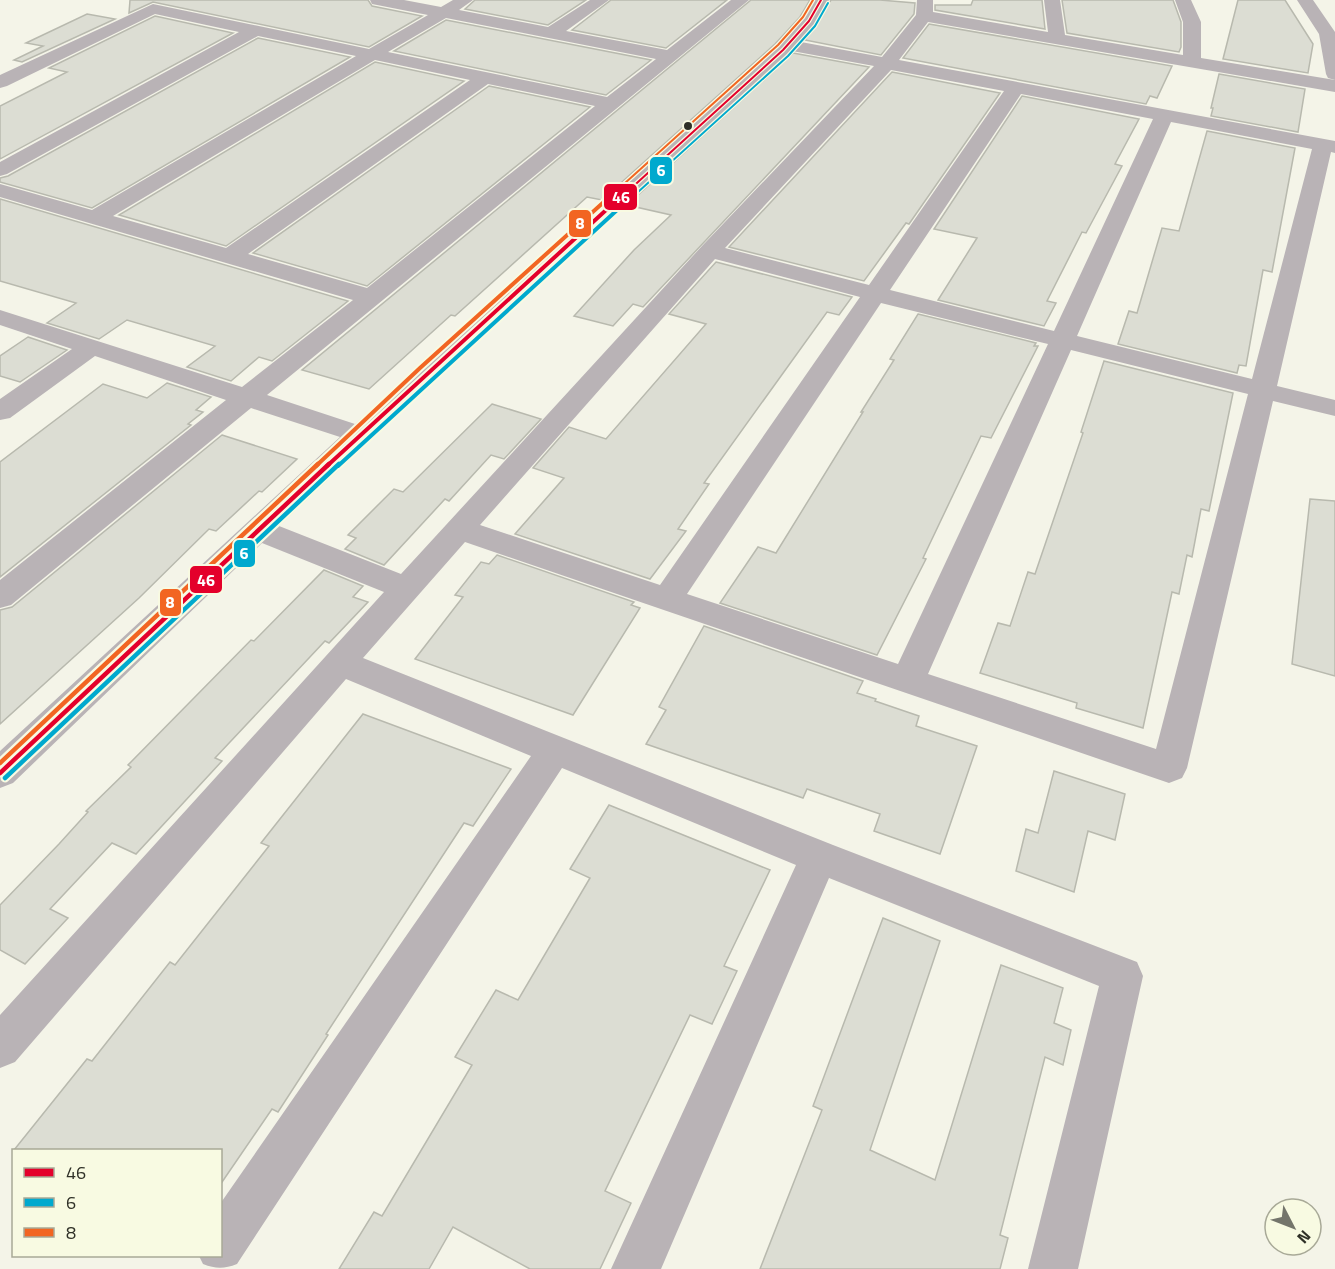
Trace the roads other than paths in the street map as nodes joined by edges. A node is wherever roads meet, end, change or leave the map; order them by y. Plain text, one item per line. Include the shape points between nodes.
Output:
1 (378, 0) edge
2 (465, 0) edge
3 (602, 0) edge
4 (741, 0) edge
5 (821, 0) edge
6 (1052, 0) edge
7 (1183, 0) edge
8 (1305, 0) edge
9 (925, 8) edge
10 (445, 13) junction
11 (254, 31) junction
12 (551, 33) junction
13 (1057, 38) junction
14 (788, 45) junction
15 (374, 55) junction
16 (670, 56) junction
17 (1192, 60) junction
18 (887, 63) junction
19 (1335, 74) edge
20 (485, 78) junction
21 (0, 82) edge
22 (1335, 86) edge
23 (1016, 87) junction
24 (611, 104) junction
25 (1165, 115) junction
26 (1329, 146) edge
27 (0, 170) edge
28 (0, 190) edge
29 (95, 217) junction
30 (710, 251) junction
31 (230, 256) junction
32 (875, 294) junction
33 (370, 297) junction
34 (0, 317) edge
35 (1063, 341) junction
36 (91, 347) junction
37 (1262, 390) junction
38 (248, 398) junction
39 (1335, 408) edge
40 (0, 412) edge
41 (361, 435) junction
42 (257, 529) junction
43 (461, 530) junction
44 (406, 588) junction
45 (0, 597) edge
46 (667, 599) junction
47 (341, 663) junction
48 (908, 680) junction
49 (555, 750) junction
50 (0, 773) edge
51 (819, 857) junction
52 (0, 1047) edge
53 (222, 1244) edge
54 (636, 1269) edge
55 (1053, 1269) edge

1 - 10 street
2 - 10 street
3 - 12 street
4 - 16 street
5 - 14 street via 817,11
6 - 13 street
7 - 17 street via 1192,22
8 - 19 street via 1328,34
9 - 13 street
9 - 18 street
10 - 12 street
10 - 15 street
11 - 15 street
11 - 21 street via 153,9
11 - 27 street
12 - 16 street
13 - 17 street
14 - 18 street
14 - 41 street
15 - 20 street
15 - 29 street
16 - 24 street
17 - 22 street
18 - 23 street
18 - 30 street
20 - 24 street
20 - 31 street
23 - 25 street
23 - 32 street
24 - 33 street
25 - 26 street
25 - 35 street
26 - 37 street
28 - 29 street
29 - 31 street
30 - 32 street
30 - 43 street
31 - 33 street
32 - 35 street
32 - 46 street
33 - 38 street
34 - 36 street
35 - 37 street
35 - 48 street
36 - 38 street
36 - 40 street
37 - 39 street
37 - 48 street via 1169,768
38 - 41 street
38 - 45 street
41 - 42 street
42 - 44 street
42 - 50 street
43 - 44 street
43 - 46 street
44 - 47 street
46 - 48 street
47 - 49 street
47 - 52 street
49 - 51 street
49 - 53 street
51 - 54 street
51 - 55 street via 1122,976

